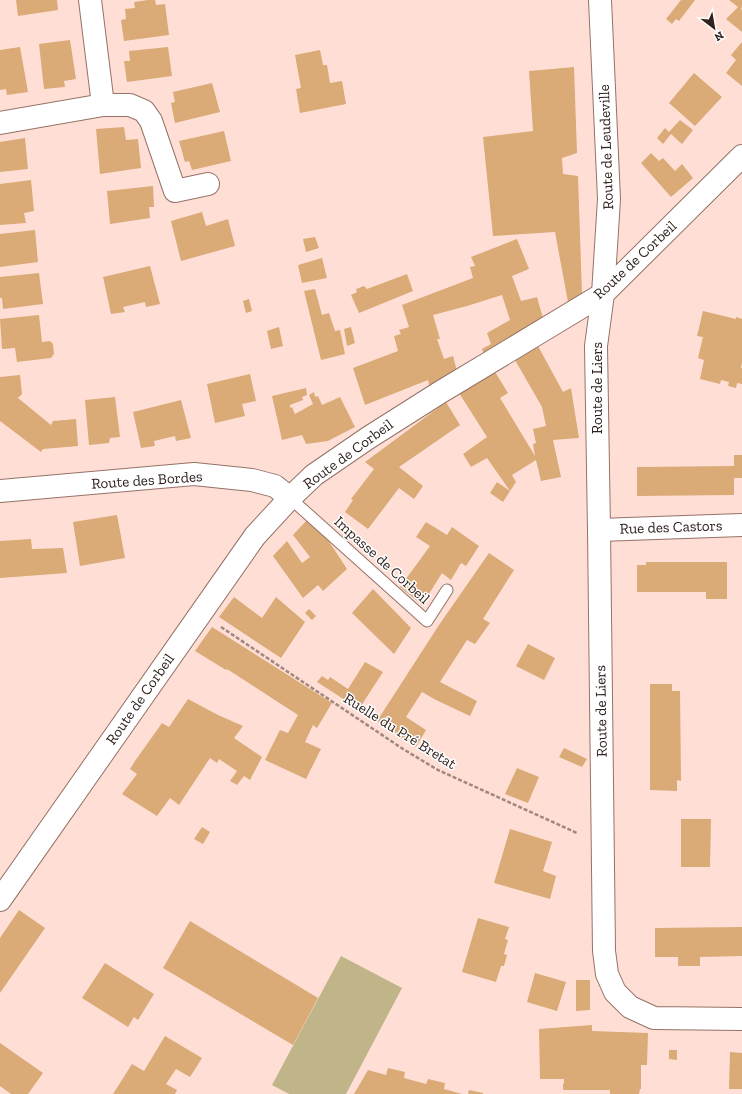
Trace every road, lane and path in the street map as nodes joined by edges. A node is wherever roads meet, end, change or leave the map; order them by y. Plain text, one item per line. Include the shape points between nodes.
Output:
1 (90, 0) edge
2 (600, 0) edge
3 (103, 105) junction
4 (0, 123) edge
5 (742, 156) edge
6 (208, 184) dead end
7 (603, 294) junction
8 (0, 491) edge
9 (290, 498) junction
10 (742, 525) edge
11 (599, 530) junction
12 (447, 590) dead end
13 (200, 613) junction
14 (603, 838) junction
15 (0, 900) edge
16 (742, 1019) edge

1 - 3 street
2 - 7 street, Route de Leudeville via 609,199
3 - 4 street
3 - 6 street via 130,105 144,111 151,121 175,191
5 - 7 street, Route de Corbeil
7 - 9 street, Route de Corbeil via 368,438 314,475
7 - 11 street, Route de Liers via 596,346
8 - 9 street, Route des Bordes via 194,474 252,480 275,486
9 - 12 lane, Impasse de Corbeil via 428,620
9 - 13 street, Route de Corbeil via 255,536
10 - 11 street, Rue des Castors
11 - 14 street, Route de Liers
13 - 14 path, Ruelle du Pré Bretat via 438,770 581,835
13 - 15 street, Route de Corbeil
14 - 16 street, Route de Liers via 604,951 607,974 615,992 630,1007 654,1018

